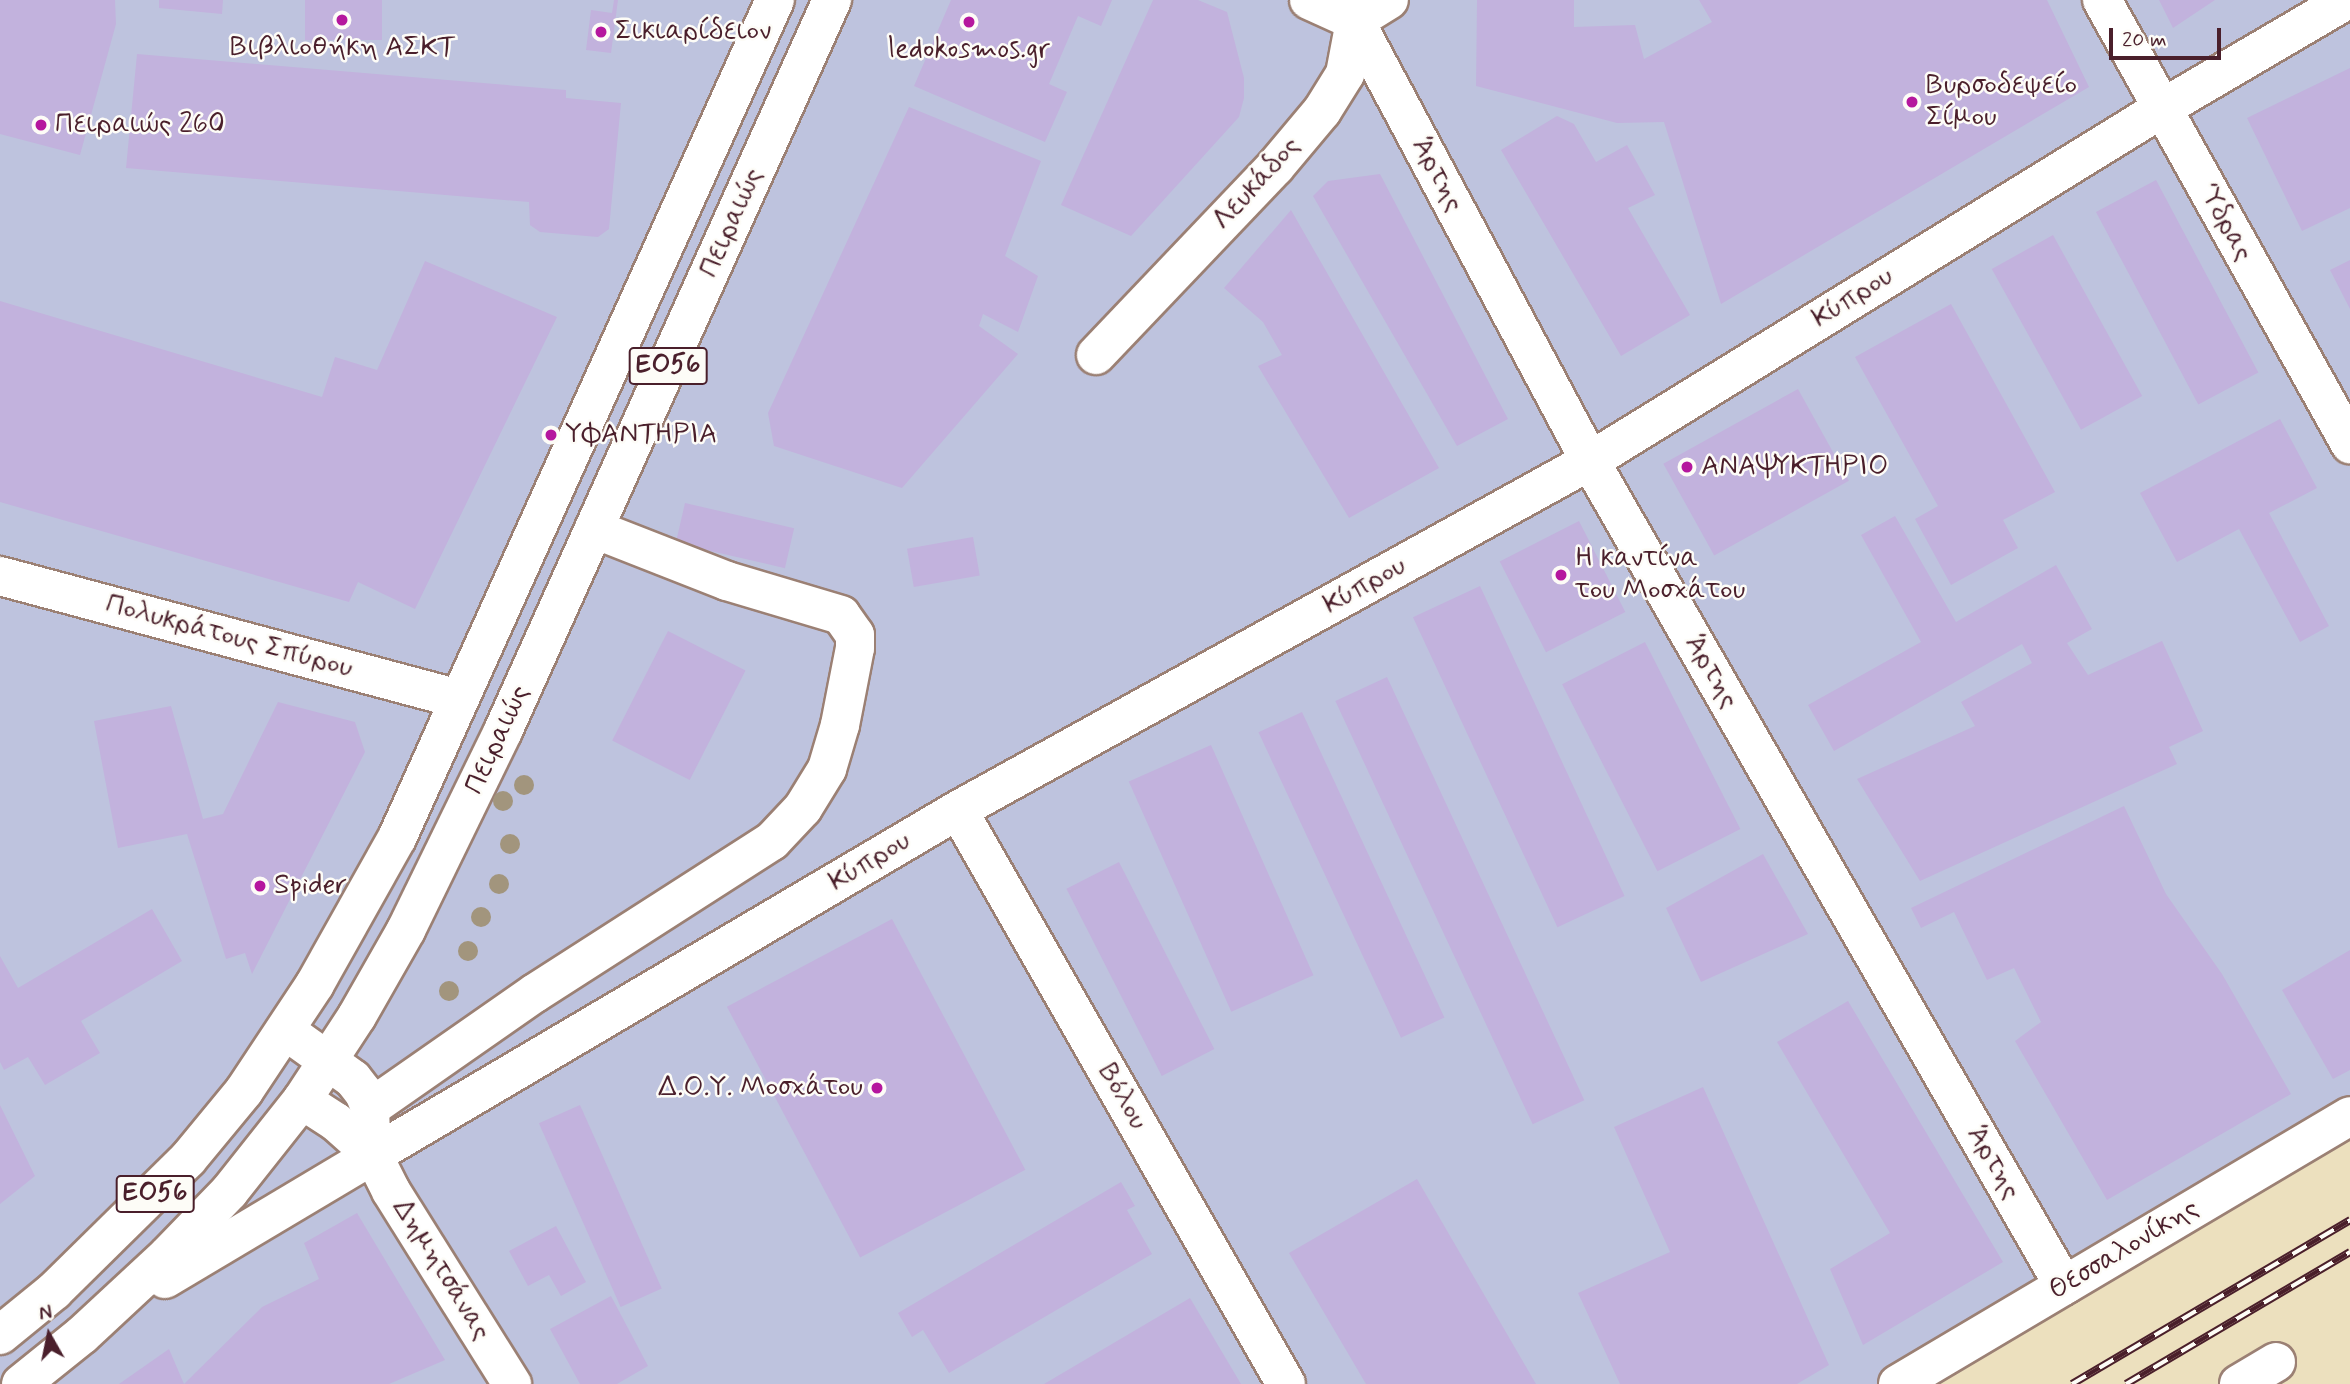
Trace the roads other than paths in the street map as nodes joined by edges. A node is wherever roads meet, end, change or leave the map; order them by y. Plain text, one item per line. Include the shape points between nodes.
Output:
1 (775, 0) edge
2 (832, 0) edge
3 (1309, 0) edge
4 (1389, 0) edge
5 (2102, 0) edge
6 (2347, 0) edge
7 (1356, 21) junction
8 (2161, 109) junction
9 (1096, 355) dead end
10 (2350, 444) edge
11 (1590, 461) junction
12 (594, 529) junction
13 (0, 576) edge
14 (458, 699) junction
15 (958, 810) junction
16 (286, 1031) junction
17 (328, 1060) junction
18 (302, 1100) junction
19 (370, 1108) junction
20 (2350, 1116) edge
21 (373, 1155) junction
22 (2064, 1286) junction
23 (0, 1335) edge
24 (82, 1335) junction
25 (2276, 1362) dead end
26 (21, 1384) edge
27 (512, 1384) edge
28 (1286, 1384) edge
29 (1898, 1384) edge
30 (2239, 1384) edge

1 - 14 street, Πειραιώς / ΕΟ56
2 - 12 street, Πειραιώς / ΕΟ56
3 - 7 street
4 - 7 street
5 - 8 street, Ύδρας
6 - 8 street, Κύπρου
7 - 9 street, Λευκάδος via 1345,74 1322,111
7 - 11 street, Άρτης
8 - 10 street, Ύδρας
8 - 11 street, Κύπρου
11 - 15 street, Κύπρου
11 - 22 street, Άρτης
12 - 17 street, Πειραιώς / ΕΟ56 via 424,894
12 - 19 street via 727,581 841,615 855,635 855,648 827,769 803,808 772,841 535,993
13 - 14 street, Πολυκράτους Σπύρου
14 - 16 street, Πειραιώς / ΕΟ56 via 397,838
15 - 21 street, Κύπρου
15 - 28 street, Βόλου
16 - 17 street, Δημητσάνας
16 - 23 street, Πειραιώς / ΕΟ56 via 188,1159 54,1291
17 - 18 street, Πειραιώς / ΕΟ56
17 - 19 street, Δημητσάνας via 353,1079
18 - 21 street, Δημητσάνας via 337,1122
18 - 24 street, Πειραιώς / ΕΟ56 via 229,1192
19 - 21 street, Δημητσάνας
20 - 22 street, Θεσσαλονίκης
21 - 24 street, Κύπρου via 217,1246
21 - 27 street, Δημητσάνας
22 - 29 street, Θεσσαλονίκης
24 - 26 street, Πειραιώς / ΕΟ56
25 - 30 street

